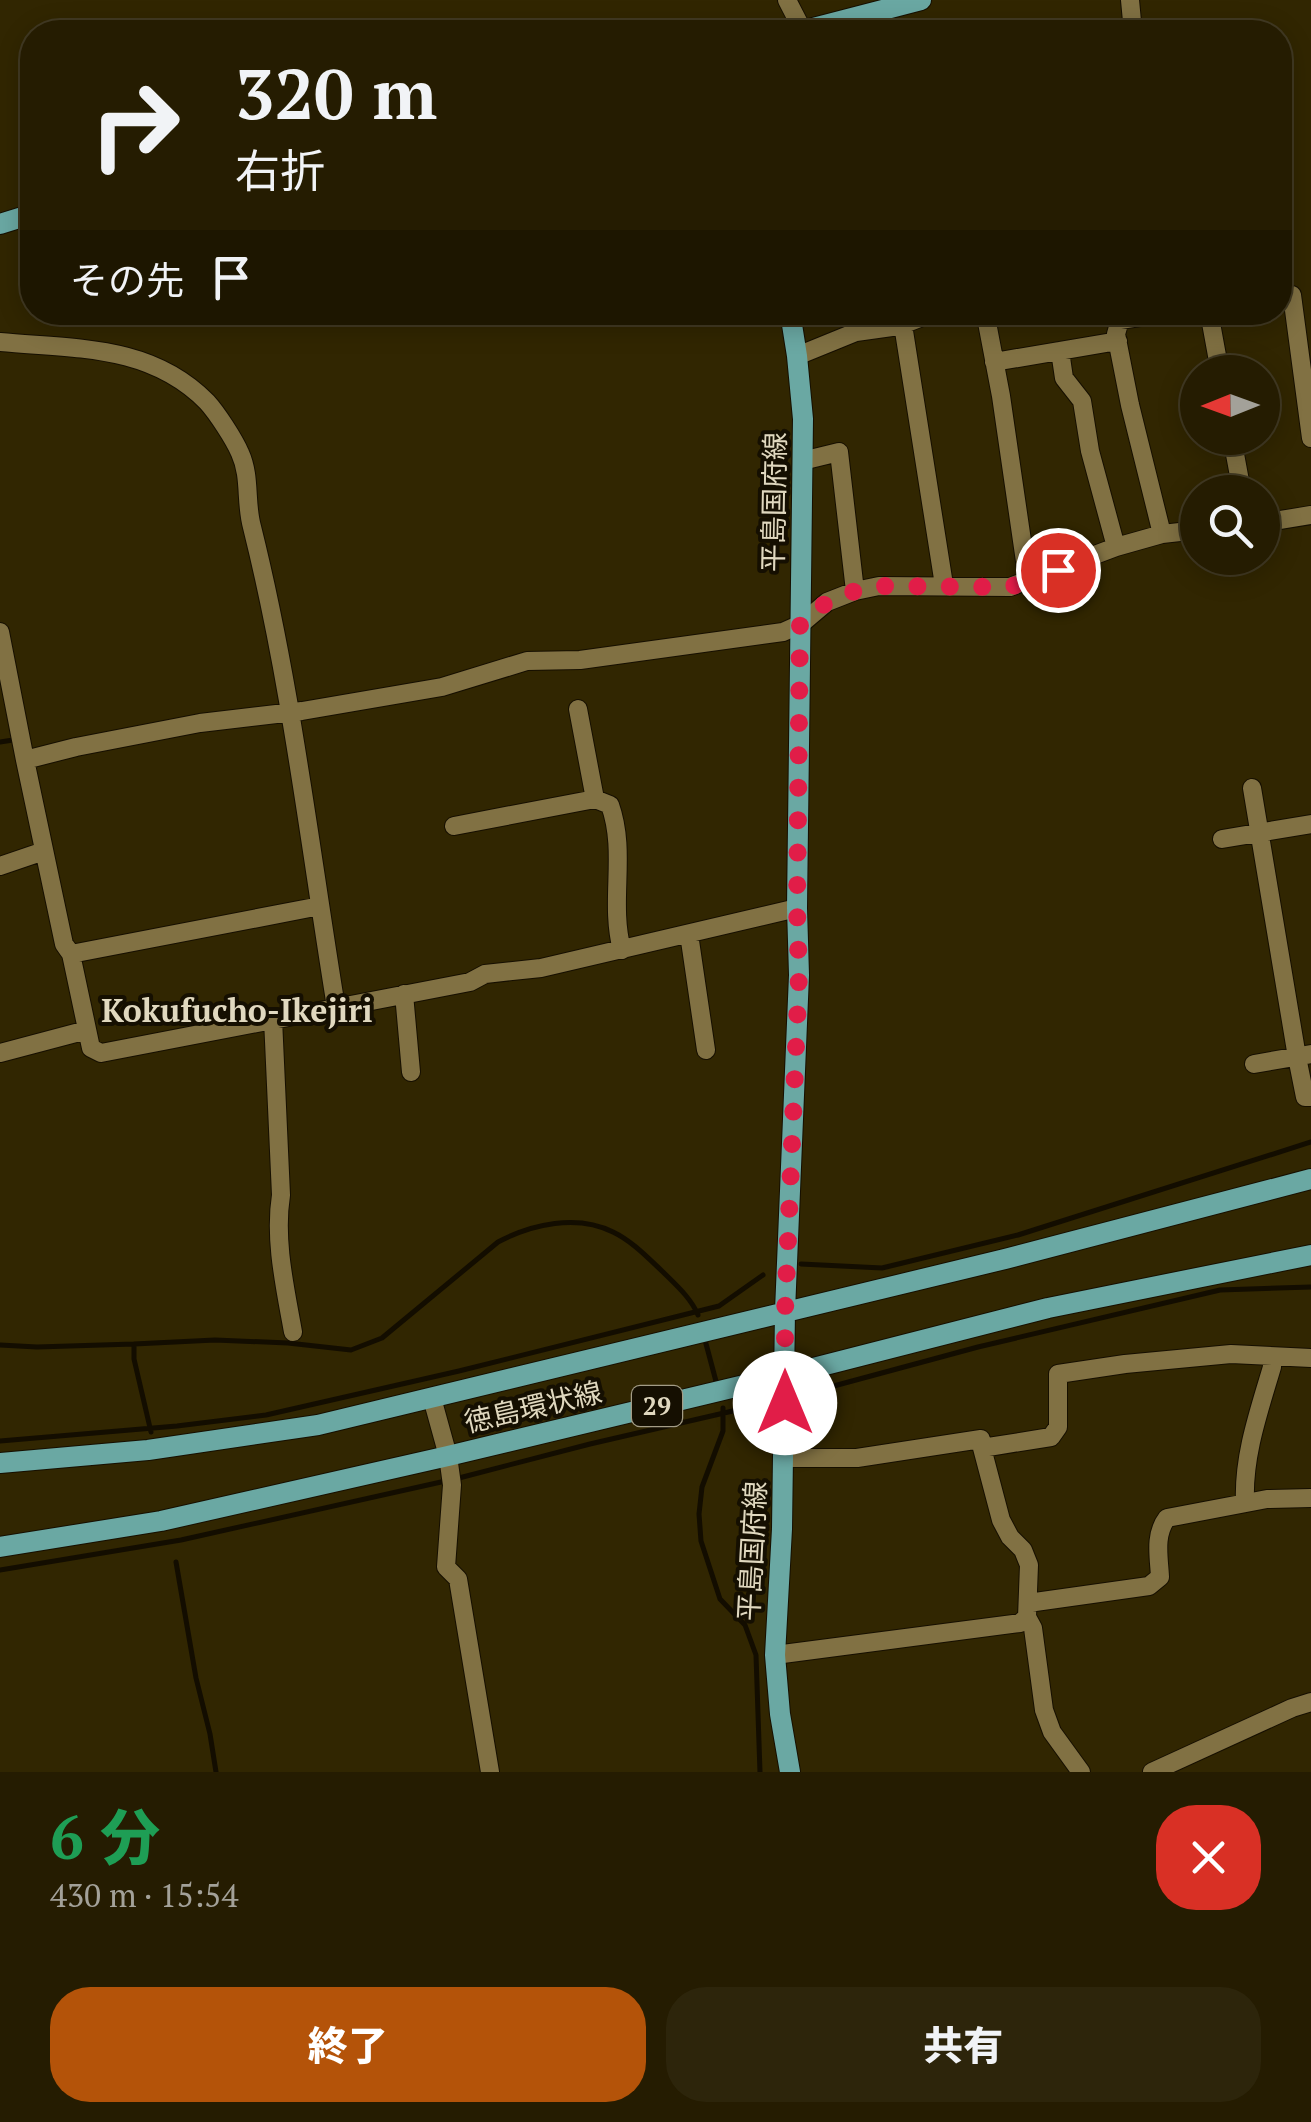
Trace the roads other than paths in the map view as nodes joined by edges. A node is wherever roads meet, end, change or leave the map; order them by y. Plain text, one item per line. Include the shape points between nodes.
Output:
1 (920, 0) edge
2 (872, 13) junction
3 (846, 20) edge
4 (876, 20) edge
5 (1292, 296) edge
6 (792, 325) edge
7 (879, 325) edge
8 (903, 325) edge
9 (987, 325) edge
10 (1119, 325) edge
11 (1211, 325) edge
12 (1118, 341) junction
13 (0, 342) edge
14 (1060, 351) junction
15 (1217, 355) edge
16 (797, 356) junction
17 (994, 362) junction
18 (1311, 438) edge
19 (802, 460) junction
20 (1311, 515) edge
21 (1280, 520) edge
22 (1180, 532) edge
23 (1162, 534) junction
24 (1116, 547) junction
25 (1028, 582) junction
26 (944, 585) junction
27 (855, 591) junction
28 (800, 624) junction
29 (0, 632) edge
30 (578, 709) dead end
31 (289, 712) junction
32 (25, 760) junction
33 (1252, 788) dead end
34 (595, 798) junction
35 (1311, 824) edge
36 (454, 826) dead end
37 (1259, 832) junction
38 (1222, 839) dead end
39 (44, 851) junction
40 (0, 866) edge
41 (320, 906) junction
42 (797, 908) junction
43 (689, 934) junction
44 (622, 950) junction
45 (71, 954) junction
46 (404, 994) junction
47 (336, 1007) junction
48 (273, 1019) junction
49 (87, 1030) junction
50 (706, 1050) dead end
51 (0, 1053) edge
52 (1304, 1056) edge
53 (1254, 1064) dead end
54 (411, 1072) dead end
55 (1311, 1097) edge
56 (1311, 1179) edge
57 (1311, 1255) edge
58 (785, 1312) junction
59 (293, 1332) dead end
60 (1272, 1357) junction
61 (1311, 1358) edge
62 (786, 1375) junction
63 (432, 1398) junction
64 (982, 1448) junction
65 (784, 1458) junction
66 (0, 1463) edge
67 (450, 1472) junction
68 (1311, 1498) edge
69 (1245, 1502) junction
70 (0, 1547) edge
71 (1027, 1610) junction
72 (775, 1655) junction
73 (1311, 1702) edge
74 (490, 1772) edge
75 (790, 1772) edge
76 (1081, 1772) edge
77 (1152, 1772) edge

1 - 2 main road
2 - 3 main road
2 - 4 street
5 - 18 street
6 - 16 main road, 平島国府線
7 - 16 street
8 - 26 street
9 - 17 street
10 - 12 street
11 - 15 street
12 - 14 street
12 - 23 street
13 - 31 street via 114,352 144,361 209,404 240,452 249,483 249,518
14 - 17 street
14 - 24 street via 1064,378 1082,401
16 - 19 main road, 平島国府線
17 - 25 street
19 - 27 street via 839,452
19 - 28 main road, 平島国府線
20 - 21 street
22 - 23 street
23 - 24 street
24 - 25 street
25 - 26 street
26 - 27 street
27 - 28 street
28 - 31 street via 729,640 527,661 442,687
28 - 42 main road, 平島国府線
29 - 32 street
30 - 34 street
31 - 32 street via 200,723
31 - 41 street
32 - 39 street
33 - 37 street
34 - 36 street
34 - 44 street via 610,805 616,823
35 - 37 street
37 - 38 street
37 - 52 street
39 - 40 street
39 - 45 street
41 - 45 street
41 - 47 street
42 - 43 street
42 - 58 main road, 平島国府線
43 - 44 street
43 - 50 street via 711,1026
44 - 46 street
45 - 49 street
46 - 47 street
46 - 54 street
47 - 48 street
48 - 49 street via 101,1054 91,1048
48 - 59 street via 277,1218
49 - 51 street
52 - 53 street
52 - 55 street via 1305,1098
56 - 58 main road, 徳島環状線 / 29
57 - 62 main road, 徳島環状線 / 29 via 1048,1308
58 - 62 main road, 平島国府線
58 - 63 main road, 徳島環状線 / 29
60 - 61 street
60 - 64 street via 1231,1354 1058,1374 1058,1428 1051,1437
60 - 69 street
62 - 65 main road, 平島国府線
62 - 67 main road, 徳島環状線 / 29
63 - 66 main road, 徳島環状線 / 29 via 282,1431
63 - 67 street
64 - 65 street via 980,1440 857,1458
64 - 71 street via 1001,1520 1029,1565
65 - 72 main road, 平島国府線
67 - 70 main road, 徳島環状線 / 29
67 - 74 street via 446,1567 458,1579
68 - 69 street
69 - 71 street via 1167,1518 1158,1540 1160,1577 1150,1586
71 - 72 street via 1020,1623
71 - 76 street via 1044,1710
72 - 75 main road, 平島国府線
73 - 77 street

